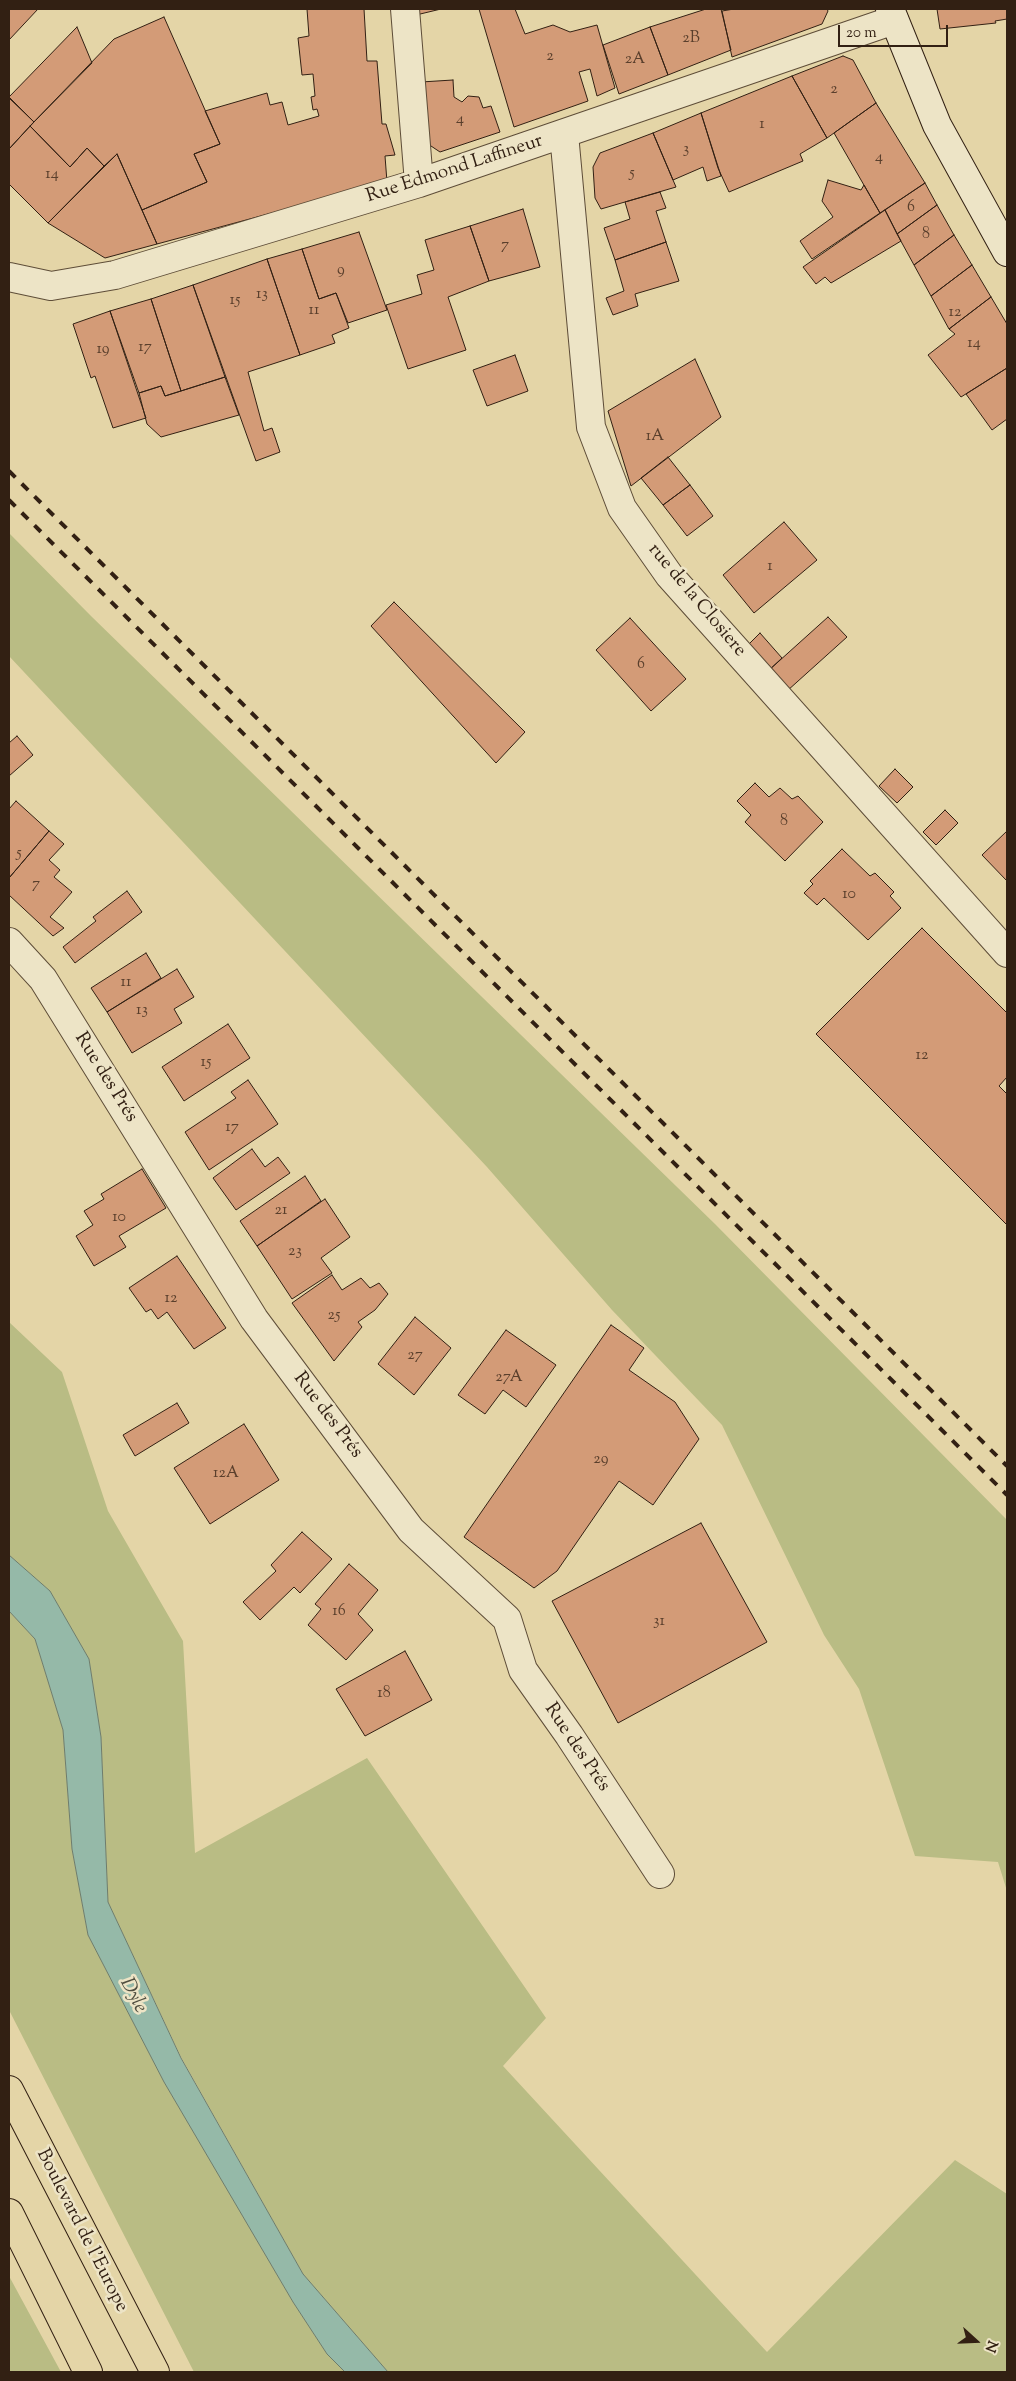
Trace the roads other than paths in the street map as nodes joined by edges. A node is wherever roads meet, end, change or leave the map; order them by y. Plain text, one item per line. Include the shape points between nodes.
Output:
1 (406, 9) edge
2 (892, 15) edge
3 (564, 134) junction
4 (418, 183) junction
5 (1007, 252) edge
6 (9, 277) edge
7 (9, 942) edge
8 (1007, 953) edge
9 (660, 1874) dead end
10 (9, 2090) edge
11 (9, 2213) edge
12 (88, 2372) edge
13 (155, 2372) edge

1 - 4 street
2 - 3 street, Rue Edmond Laffineur
2 - 5 street via 938,126
3 - 4 street, Rue Edmond Laffineur
3 - 8 street, rue de la Closiere via 591,427 622,508 669,575
4 - 6 street, Rue Edmond Laffineur via 115,275 51,286
7 - 9 street, Rue des Prés via 43,979 254,1319 411,1530 507,1619 522,1670
10 - 13 highway, Boulevard de l'Europe
11 - 12 highway

